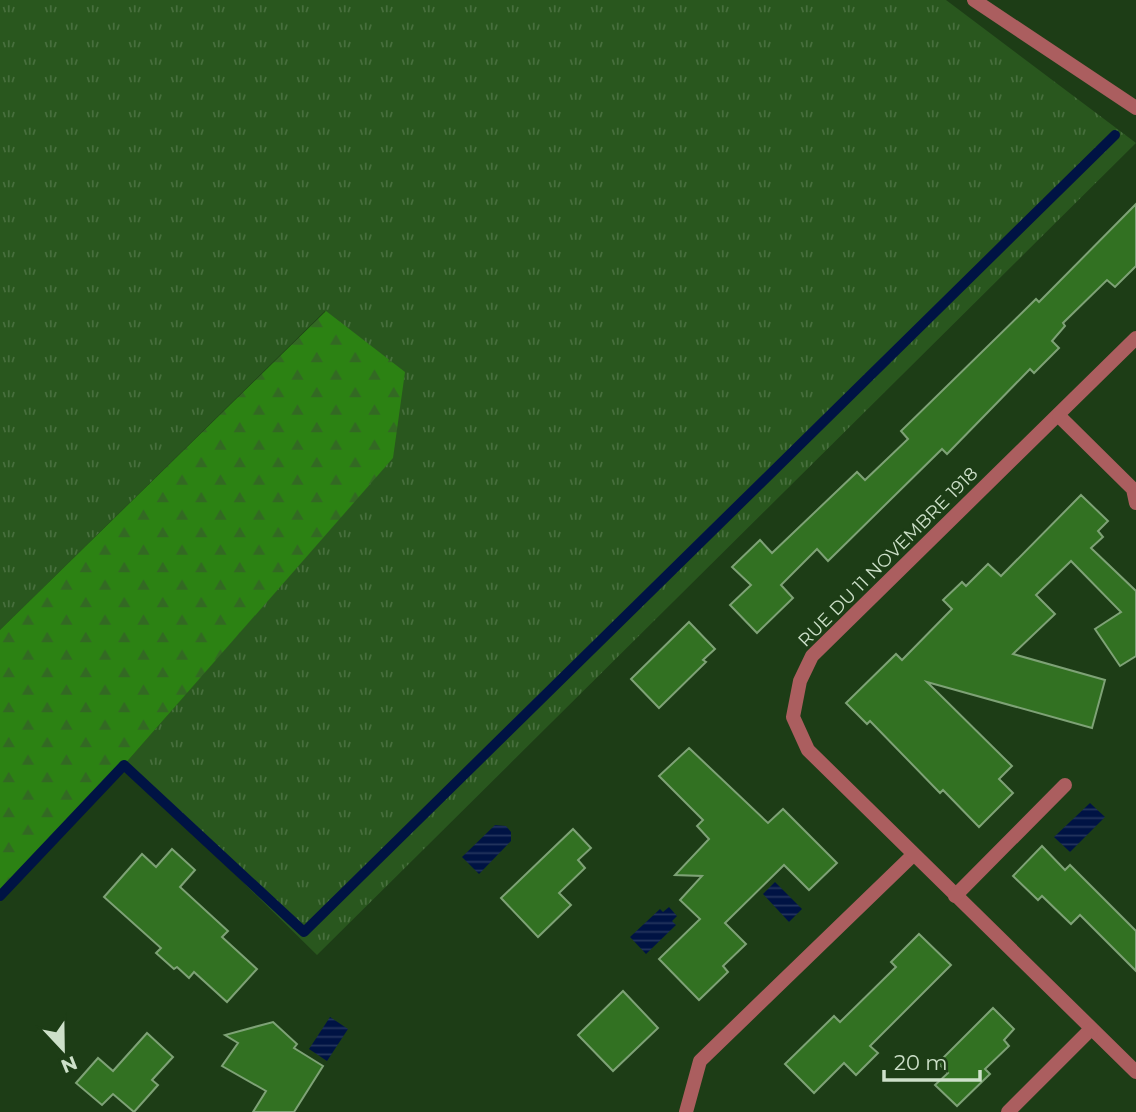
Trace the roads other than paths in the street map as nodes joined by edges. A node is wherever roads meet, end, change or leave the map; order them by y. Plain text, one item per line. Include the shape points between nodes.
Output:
1 (974, 0) edge
2 (1136, 108) edge
3 (1136, 338) edge
4 (1059, 415) junction
5 (1136, 503) edge
6 (1065, 785) dead end
7 (913, 855) junction
8 (955, 896) junction
9 (1091, 1029) junction
10 (1136, 1072) edge
11 (686, 1112) edge
12 (1008, 1112) edge

1 - 2 street
3 - 4 street, RUE DU 11 NOVEMBRE 1918
4 - 5 street via 1133,489
4 - 7 street, RUE DU 11 NOVEMBRE 1918 via 812,656 800,681 793,717 808,750
6 - 8 street
7 - 8 street, RUE DU 11 NOVEMBRE 1918
7 - 11 street via 700,1061
8 - 9 street, RUE DU 11 NOVEMBRE 1918
9 - 10 street, RUE DU 11 NOVEMBRE 1918
9 - 12 street

